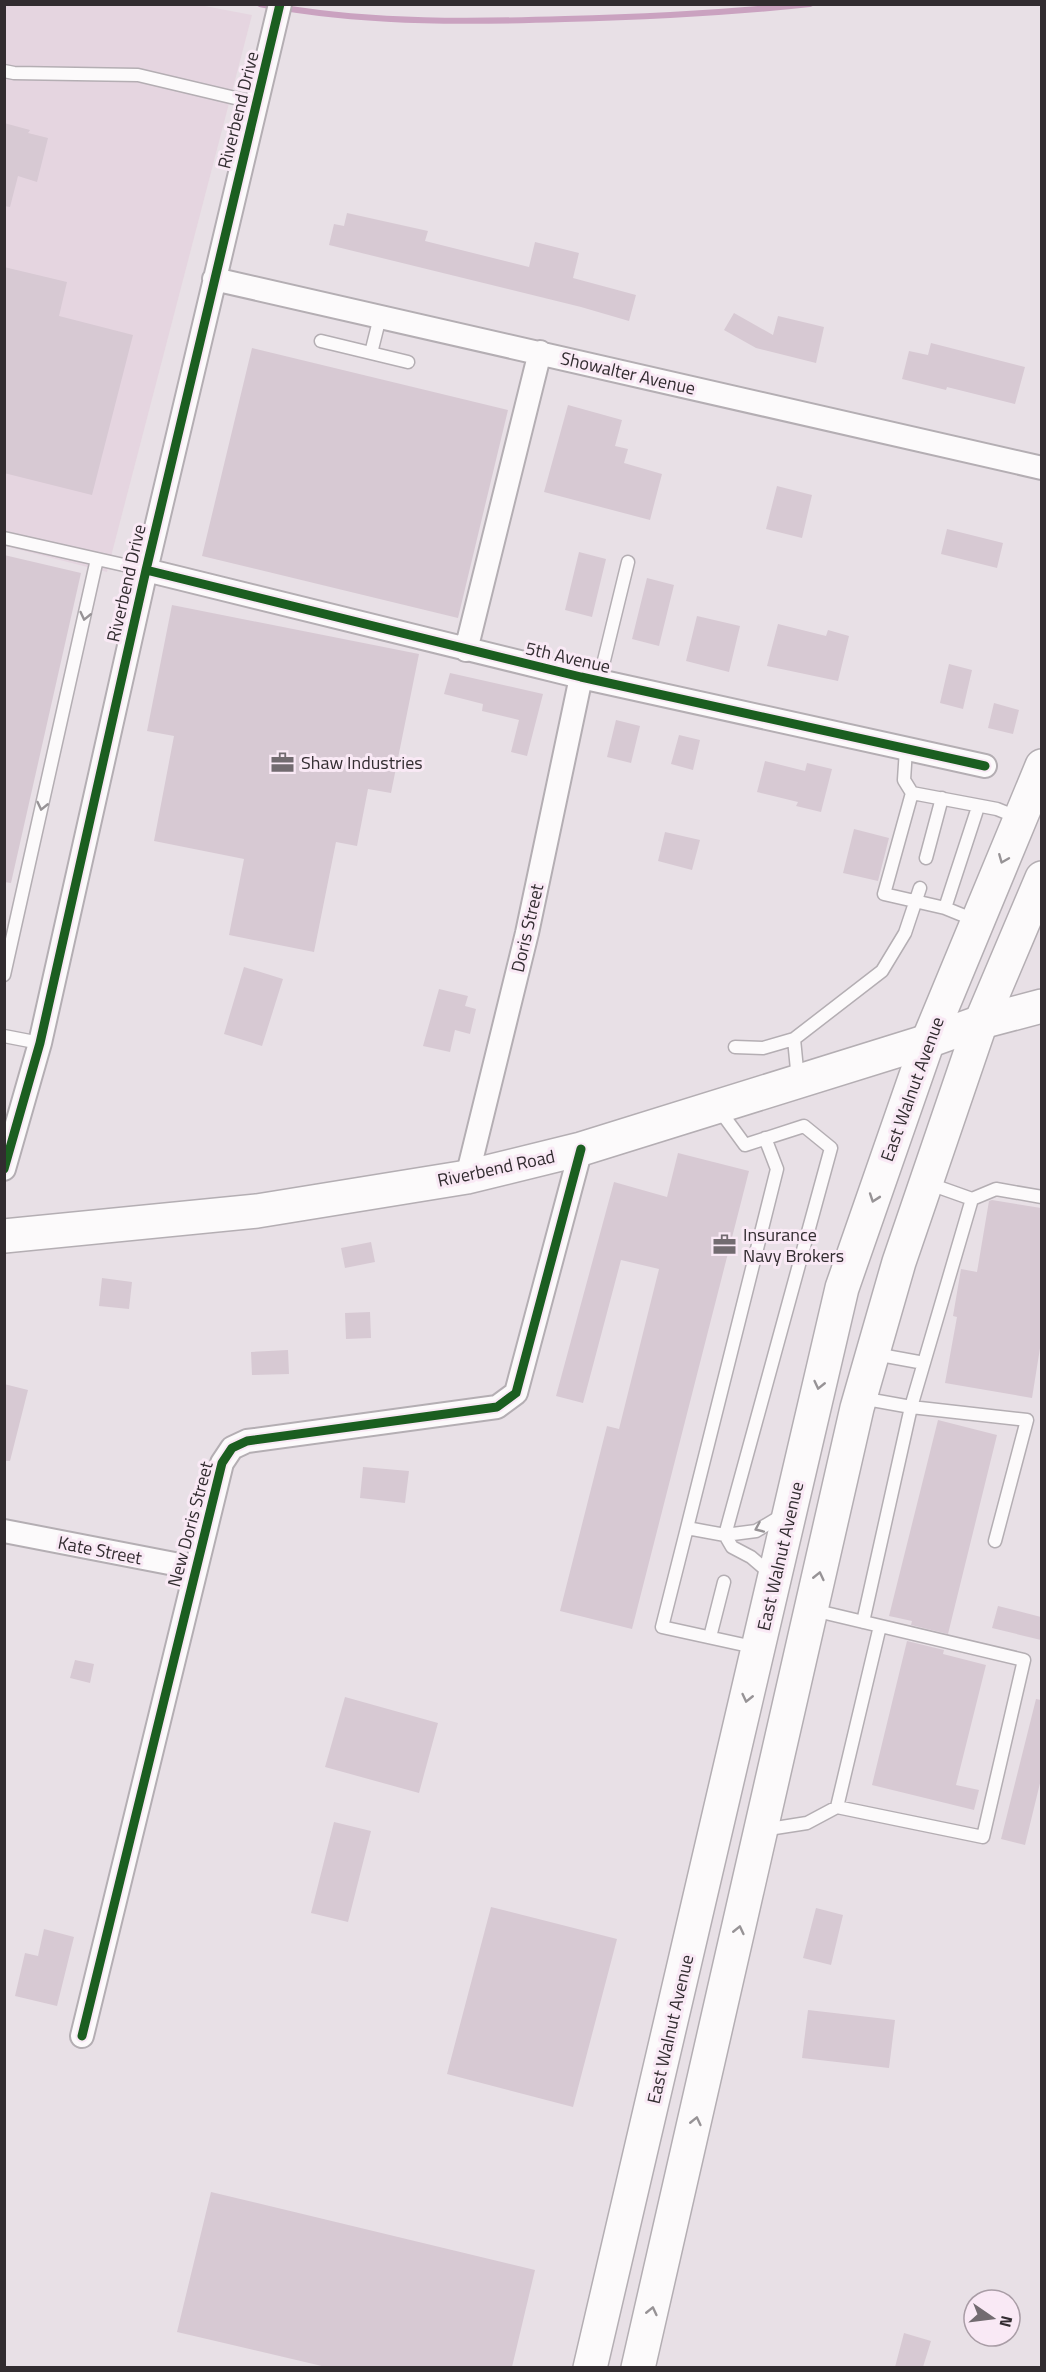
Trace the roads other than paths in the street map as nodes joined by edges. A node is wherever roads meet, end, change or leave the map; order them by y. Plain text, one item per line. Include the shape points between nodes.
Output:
1 (280, 4) edge
2 (4, 71) edge
3 (256, 103) junction
4 (214, 279) junction
5 (380, 316) junction
6 (321, 341) dead end
7 (540, 352) junction
8 (371, 353) junction
9 (408, 362) dead end
10 (1041, 468) edge
11 (4, 538) edge
12 (97, 559) junction
13 (628, 562) dead end
14 (146, 570) junction
15 (466, 650) junction
16 (590, 679) junction
17 (906, 749) junction
18 (985, 766) dead end
19 (1041, 766) edge
20 (912, 793) junction
21 (942, 798) junction
22 (978, 807) junction
23 (1020, 818) junction
24 (926, 858) dead end
25 (1041, 878) edge
26 (920, 888) dead end
27 (916, 901) junction
28 (945, 908) junction
29 (977, 921) junction
30 (4, 975) edge
31 (1041, 1006) edge
32 (981, 1022) junction
33 (4, 1036) edge
34 (794, 1039) junction
35 (928, 1041) junction
36 (40, 1043) junction
37 (735, 1047) dead end
38 (798, 1082) junction
39 (717, 1107) junction
40 (765, 1138) junction
41 (581, 1149) junction
42 (6, 1160) edge
43 (467, 1177) junction
44 (926, 1183) junction
45 (1041, 1197) edge
46 (972, 1199) junction
47 (4, 1236) edge
48 (873, 1353) junction
49 (924, 1363) junction
50 (860, 1398) junction
51 (911, 1407) junction
52 (789, 1511) junction
53 (687, 1527) junction
54 (4, 1531) edge
55 (725, 1535) junction
56 (995, 1541) dead end
57 (195, 1568) junction
58 (775, 1578) junction
59 (724, 1582) dead end
60 (811, 1609) junction
61 (863, 1622) junction
62 (880, 1626) junction
63 (710, 1638) junction
64 (759, 1649) junction
65 (837, 1807) junction
66 (761, 1831) junction
67 (82, 2036) dead end
68 (629, 2202) junction
69 (675, 2214) junction
70 (590, 2367) edge
71 (638, 2367) edge

1 - 3 street, Riverbend Drive
2 - 3 lane via 138,75
3 - 4 street, Riverbend Drive
4 - 5 street, Showalter Avenue
4 - 14 street, Riverbend Drive
5 - 7 street, Showalter Avenue
5 - 8 lane
6 - 8 lane
7 - 10 street, Showalter Avenue
7 - 15 street
8 - 9 lane
11 - 12 lane
12 - 14 lane
12 -> 30 lane
13 - 16 lane
14 - 15 street, 5th Avenue
14 - 36 street, Riverbend Drive
15 - 16 street, 5th Avenue
16 - 17 street, 5th Avenue
16 - 43 street, Doris Street
17 - 18 street, 5th Avenue
17 - 20 lane via 904,780
19 - 23 main road, East Walnut Avenue
20 - 21 lane
20 - 27 lane via 884,894
21 - 22 lane
21 - 24 lane
22 - 23 lane
22 - 28 lane
23 -> 29 main road, East Walnut Avenue
25 - 32 main road
26 - 27 lane
27 - 28 lane
27 - 34 lane via 905,933 882,970
28 - 29 lane
29 - 35 main road, East Walnut Avenue
31 - 32 main road, Riverbend Road
32 - 35 main road, Riverbend Road
32 - 44 main road
33 - 36 lane
34 - 37 lane via 763,1048
34 - 38 lane
35 - 38 main road, Riverbend Road
35 -> 52 main road, East Walnut Avenue via 842,1288
36 - 42 street, Riverbend Drive
38 - 39 main road, Riverbend Road
39 - 40 lane via 745,1145
39 - 41 main road, Riverbend Road
40 - 53 lane via 777,1169
40 - 55 lane via 804,1126 831,1148
41 - 43 main road, Riverbend Road
41 - 57 street, New Doris Street via 516,1393 497,1407 247,1441 232,1448 222,1462
43 - 47 main road, Riverbend Road via 257,1210
44 - 46 lane
44 - 48 main road
45 - 46 lane via 996,1189
46 - 49 lane
48 - 49 lane
48 - 50 main road
49 - 51 lane
50 - 51 lane
60 -> 50 main road
51 - 56 lane via 1027,1420
51 - 61 lane
52 -> 55 lane via 756,1531
52 - 58 main road, East Walnut Avenue
53 - 55 lane
53 - 63 lane via 662,1627
54 - 57 street, Kate Street
55 - 58 lane via 732,1547
57 - 67 street, New Doris Street
58 - 64 main road, East Walnut Avenue
59 - 63 lane
60 - 61 lane
60 - 66 main road
61 - 62 lane
62 - 65 lane
62 - 65 lane via 1024,1660 983,1838
63 - 64 lane
64 -> 68 main road, East Walnut Avenue
65 - 66 lane via 807,1823
69 -> 66 main road
68 - 69 main road
68 - 70 main road, East Walnut Avenue
71 -> 69 main road

